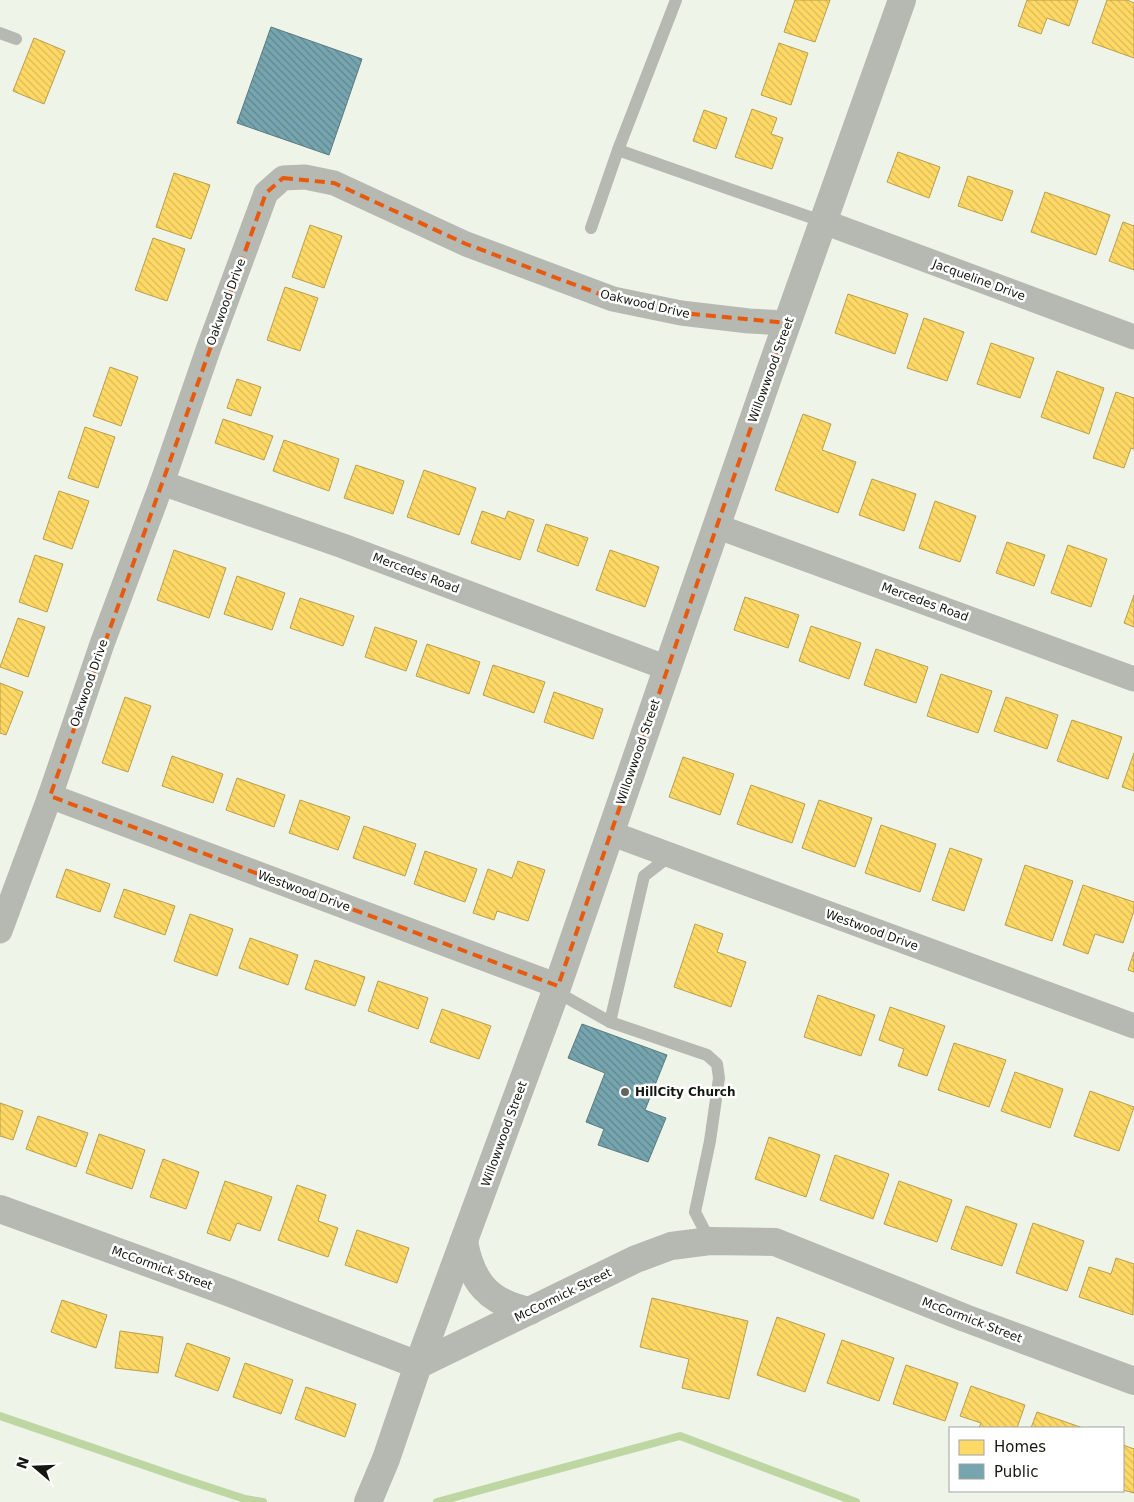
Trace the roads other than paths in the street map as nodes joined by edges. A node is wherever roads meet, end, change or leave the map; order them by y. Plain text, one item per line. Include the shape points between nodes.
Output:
1 (676, 0) edge
2 (902, 0) edge
3 (0, 34) edge
4 (16, 40) dead end
5 (618, 150) junction
6 (824, 222) junction
7 (591, 228) dead end
8 (787, 324) junction
9 (1134, 337) edge
10 (162, 483) junction
11 (716, 526) junction
12 (667, 668) junction
13 (1134, 679) edge
14 (50, 796) junction
15 (610, 833) junction
16 (670, 856) junction
17 (0, 931) edge
18 (555, 994) junction
19 (610, 1022) junction
20 (1134, 1026) edge
21 (0, 1209) edge
22 (464, 1241) junction
23 (710, 1242) junction
24 (530, 1311) junction
25 (418, 1365) junction
26 (1134, 1381) edge
27 (368, 1502) edge

1 - 5 lane
2 - 6 street, Willowwood Street
3 - 4 lane
5 - 6 lane
5 - 7 lane
6 - 8 street, Willowwood Street
6 - 9 street, Jacqueline Drive
8 - 10 street, Oakwood Drive via 680,313 613,299 466,244 334,183 305,177 283,178 266,193
8 - 11 street, Willowwood Street
10 - 12 street, Mercedes Road via 343,546
10 - 14 street, Oakwood Drive
11 - 12 street, Willowwood Street
11 - 13 street, Mercedes Road
12 - 15 street, Willowwood Street
14 - 17 street, Oakwood Drive
14 - 18 street, Westwood Drive
15 - 16 street, Westwood Drive
15 - 18 street, Willowwood Street
16 - 19 lane via 644,876
16 - 20 street, Westwood Drive
18 - 19 lane
18 - 22 street, Willowwood Street
19 - 23 lane via 707,1055 717,1064 719,1078 696,1212
21 - 25 street, McCormick Street
22 - 24 street via 472,1272 481,1286 503,1303
22 - 25 street, Willowwood Street
23 - 24 street, McCormick Street via 662,1249
23 - 26 street, McCormick Street via 776,1242
24 - 25 street, McCormick Street
25 - 27 street, Willowwood Street

